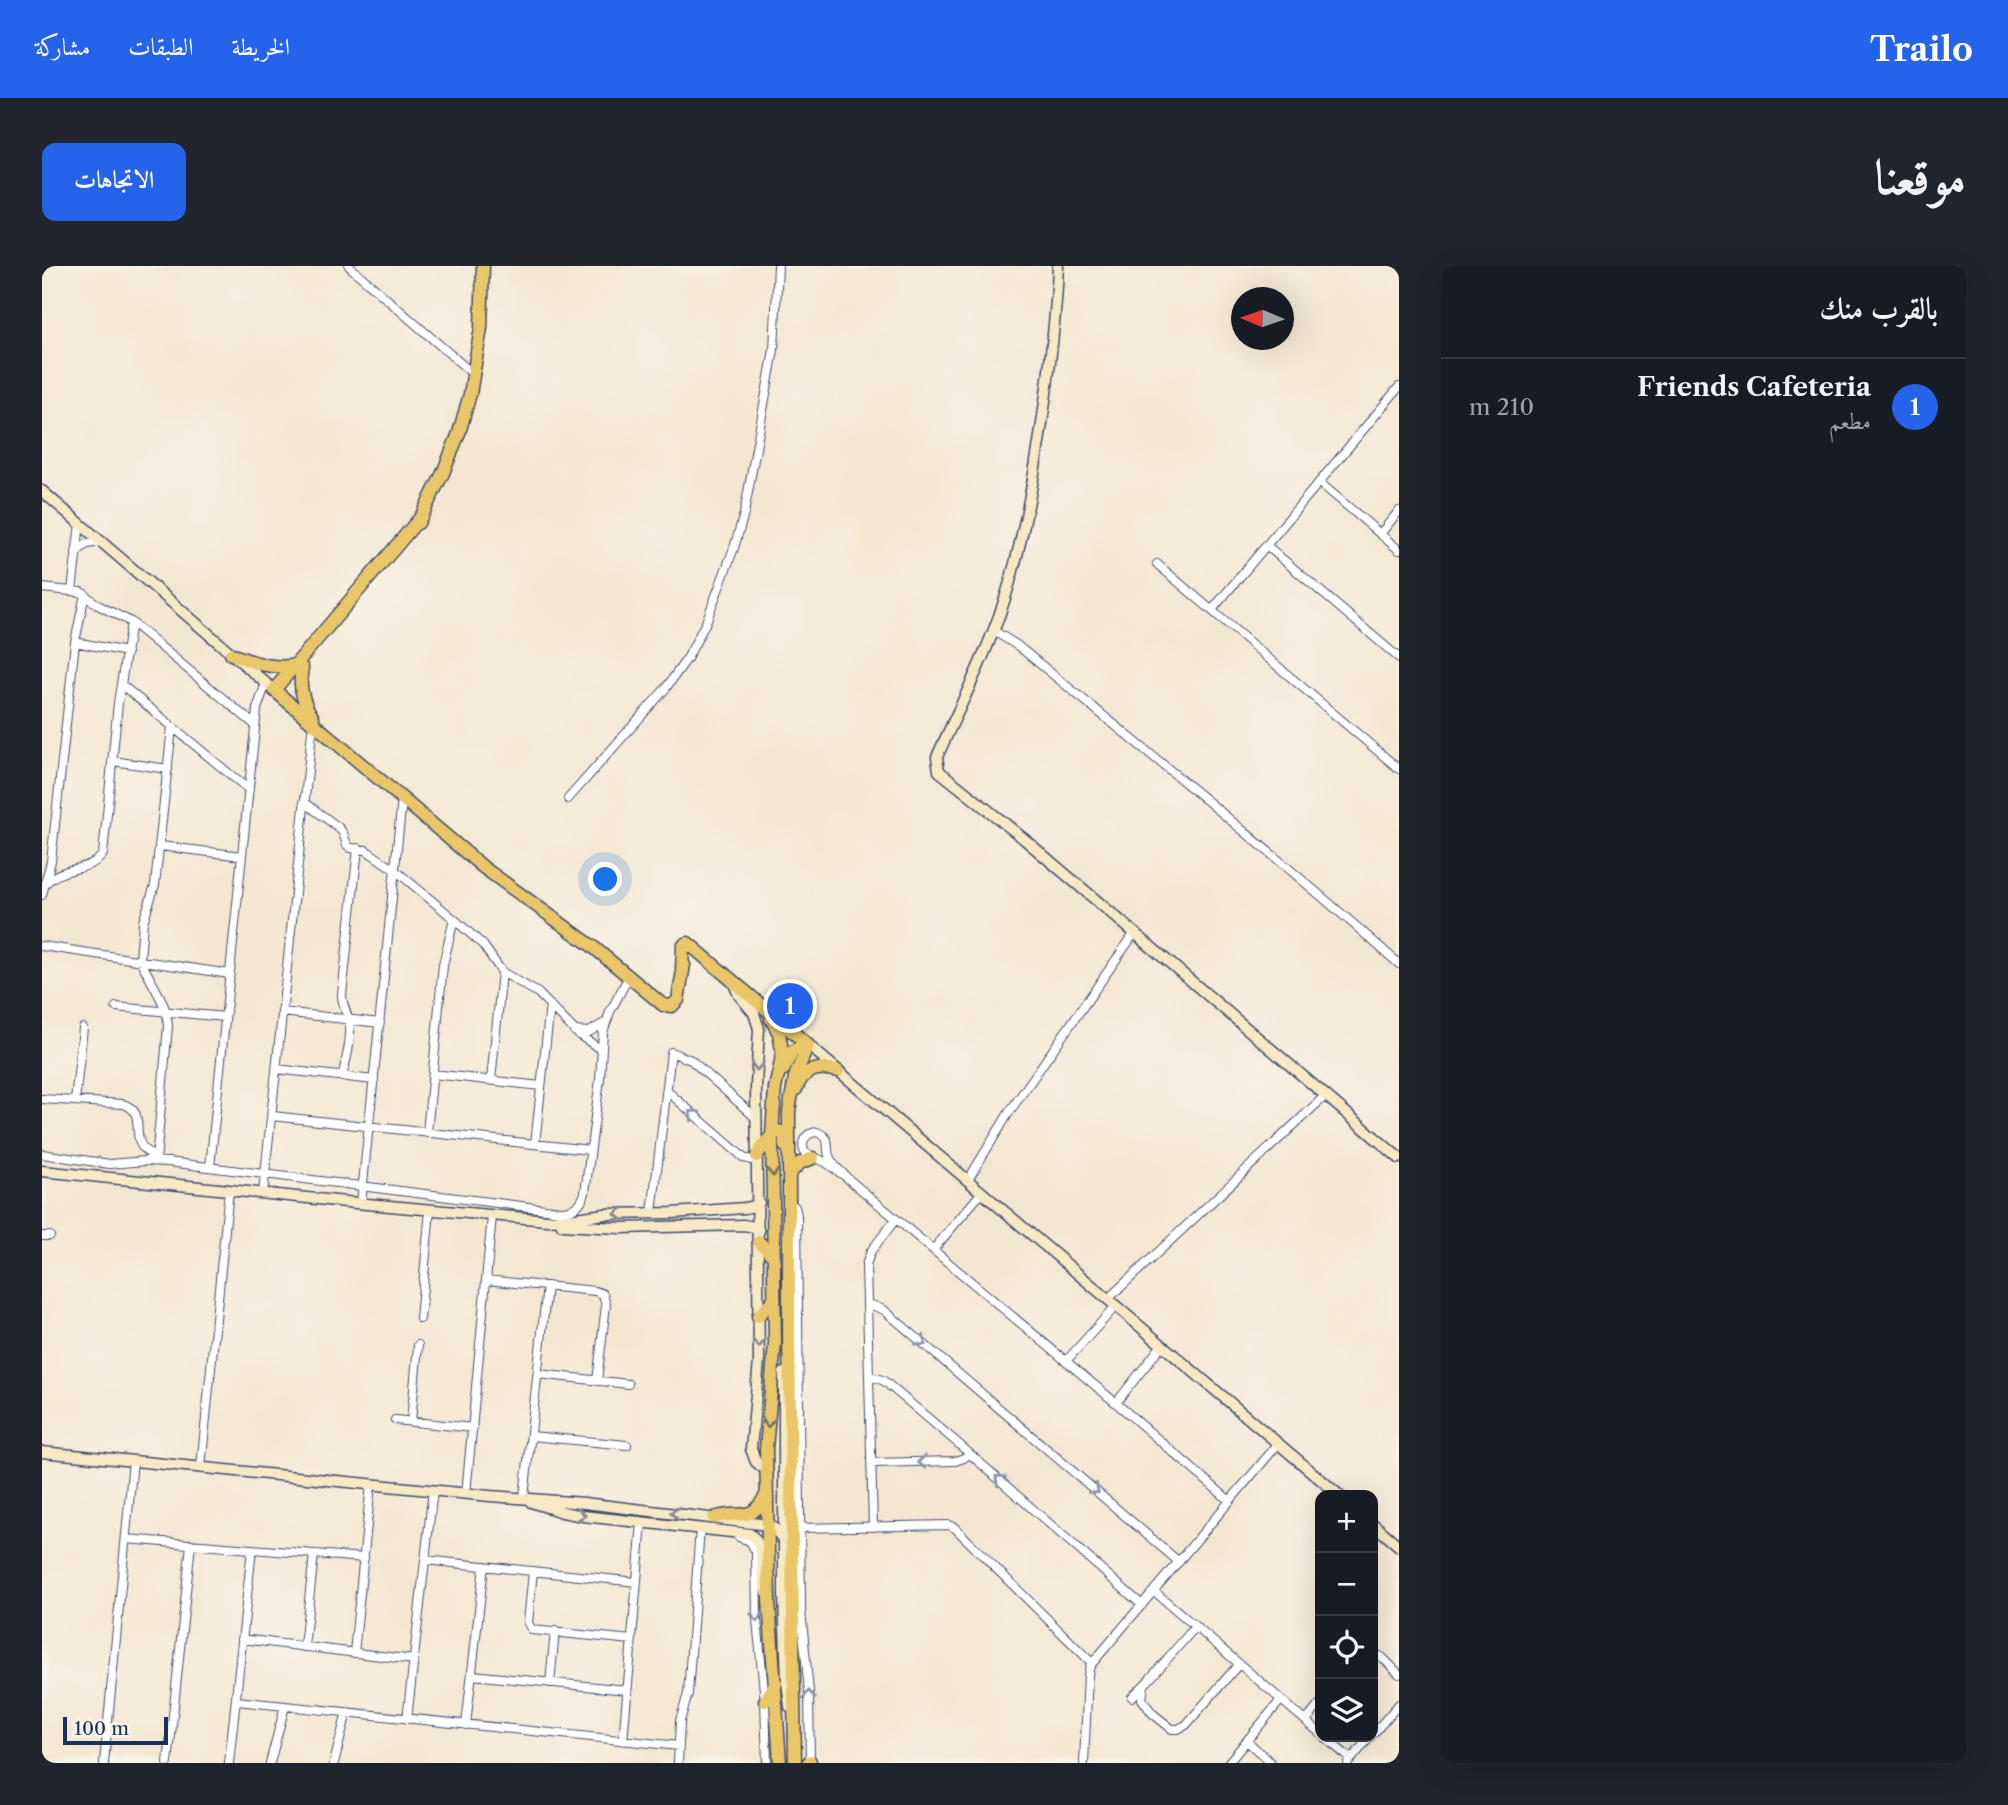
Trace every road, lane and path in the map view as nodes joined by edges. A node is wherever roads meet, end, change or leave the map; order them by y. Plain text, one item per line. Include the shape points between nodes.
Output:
1 (349, 266) edge
2 (483, 266) edge
3 (778, 266) edge
4 (1058, 266) edge
5 (474, 374) junction
6 (1399, 387) edge
7 (1319, 482) junction
8 (42, 491) edge
9 (1399, 511) edge
10 (79, 523) junction
11 (1380, 534) junction
12 (100, 541) junction
13 (1266, 545) junction
14 (1399, 550) edge
15 (76, 552) junction
16 (1157, 564) dead end
17 (42, 588) edge
18 (72, 591) junction
19 (85, 594) junction
20 (1212, 610) junction
21 (131, 622) junction
22 (994, 631) junction
23 (75, 642) junction
24 (127, 652) junction
25 (231, 653) junction
26 (1399, 658) edge
27 (299, 666) junction
28 (122, 685) junction
29 (273, 690) junction
30 (255, 725) junction
31 (172, 727) junction
32 (317, 727) junction
33 (113, 761) junction
34 (168, 769) junction
35 (1399, 769) edge
36 (249, 790) junction
37 (402, 799) junction
38 (568, 800) dead end
39 (304, 802) junction
40 (159, 846) junction
41 (358, 848) junction
42 (242, 856) junction
43 (395, 870) junction
44 (46, 884) junction
45 (42, 895) edge
46 (454, 919) junction
47 (1134, 934) junction
48 (42, 946) edge
49 (702, 953) junction
50 (140, 960) junction
51 (1399, 964) edge
52 (682, 970) junction
53 (502, 972) junction
54 (230, 974) junction
55 (629, 976) junction
56 (734, 981) junction
57 (550, 1005) junction
58 (116, 1007) dead end
59 (765, 1009) junction
60 (166, 1011) junction
61 (282, 1012) junction
62 (225, 1017) junction
63 (348, 1019) junction
64 (606, 1022) junction
65 (380, 1023) junction
66 (83, 1028) dead end
67 (574, 1031) junction
68 (807, 1044) junction
69 (602, 1050) junction
70 (276, 1069) junction
71 (838, 1071) junction
72 (433, 1074) junction
73 (342, 1077) junction
74 (374, 1080) junction
75 (492, 1080) junction
76 (541, 1086) junction
77 (667, 1091) junction
78 (1326, 1095) junction
79 (42, 1100) edge
80 (75, 1101) junction
81 (775, 1104) junction
82 (271, 1116) junction
83 (756, 1118) junction
84 (369, 1127) junction
85 (427, 1133) junction
86 (772, 1135) junction
87 (790, 1138) junction
88 (535, 1144) junction
89 (590, 1150) junction
90 (42, 1154) edge
91 (757, 1156) junction
92 (813, 1158) junction
93 (1399, 1158) edge
94 (156, 1159) junction
95 (210, 1167) junction
96 (790, 1168) junction
97 (42, 1171) edge
98 (265, 1173) junction
99 (846, 1177) junction
100 (968, 1180) junction
101 (363, 1185) junction
102 (229, 1190) junction
103 (982, 1192) junction
104 (263, 1194) junction
105 (789, 1201) junction
106 (362, 1203) junction
107 (759, 1203) junction
108 (430, 1210) junction
109 (708, 1210) junction
110 (652, 1213) junction
111 (492, 1216) junction
112 (521, 1219) junction
113 (896, 1219) junction
114 (709, 1225) junction
115 (759, 1236) junction
116 (933, 1250) junction
117 (774, 1257) junction
118 (486, 1280) junction
119 (547, 1286) junction
120 (774, 1299) junction
121 (867, 1303) junction
122 (1112, 1303) junction
123 (758, 1316) junction
124 (420, 1319) dead end
125 (789, 1337) junction
126 (418, 1345) dead end
127 (1162, 1345) junction
128 (1066, 1361) junction
129 (538, 1374) junction
130 (869, 1376) junction
131 (597, 1381) junction
132 (628, 1384) dead end
133 (794, 1396) junction
134 (1116, 1403) junction
135 (395, 1420) dead end
136 (411, 1422) junction
137 (472, 1428) junction
138 (531, 1436) junction
139 (1279, 1444) junction
140 (626, 1445) dead end
141 (42, 1452) edge
142 (968, 1453) junction
143 (133, 1461) junction
144 (872, 1463) junction
145 (201, 1467) junction
146 (767, 1471) junction
147 (371, 1484) junction
148 (433, 1490) junction
149 (1333, 1490) edge
150 (767, 1493) junction
151 (466, 1494) junction
152 (490, 1496) junction
153 (524, 1497) junction
154 (1230, 1501) junction
155 (642, 1523) junction
156 (713, 1523) junction
157 (768, 1525) junction
158 (873, 1527) junction
159 (700, 1528) junction
160 (801, 1528) junction
161 (1378, 1528) edge
162 (126, 1539) junction
163 (783, 1541) junction
164 (191, 1544) junction
165 (1399, 1546) edge
166 (252, 1549) junction
167 (314, 1554) junction
168 (363, 1558) junction
169 (425, 1560) junction
170 (1179, 1562) junction
171 (484, 1566) junction
172 (533, 1572) junction
173 (637, 1582) junction
174 (1154, 1591) junction
175 (769, 1600) junction
176 (1142, 1605) junction
177 (1195, 1627) junction
178 (555, 1632) junction
179 (242, 1640) junction
180 (632, 1640) junction
181 (304, 1647) junction
182 (354, 1653) junction
183 (1378, 1656) edge
184 (794, 1657) junction
185 (414, 1660) junction
186 (1092, 1663) junction
187 (1239, 1664) junction
188 (807, 1669) junction
189 (1399, 1674) edge
190 (472, 1675) junction
191 (550, 1683) junction
192 (776, 1683) junction
193 (1144, 1686) junction
194 (627, 1690) junction
195 (1132, 1697) dead end
196 (1282, 1700) junction
197 (236, 1701) junction
198 (765, 1701) junction
199 (1399, 1704) edge
200 (285, 1706) junction
201 (1315, 1710) edge
202 (347, 1712) junction
203 (407, 1719) junction
204 (1306, 1721) junction
205 (466, 1725) junction
206 (795, 1727) junction
207 (1378, 1728) edge
208 (1315, 1729) edge
209 (623, 1741) junction
210 (1247, 1741) junction
211 (1329, 1742) edge
212 (1366, 1742) edge
213 (679, 1746) junction
214 (1349, 1761) edge
215 (809, 1762) edge
216 (104, 1763) edge
217 (168, 1763) edge
218 (229, 1763) edge
219 (270, 1763) edge
220 (334, 1763) edge
221 (678, 1763) edge
222 (767, 1763) edge
223 (780, 1763) edge
224 (795, 1763) edge
225 (1084, 1763) edge
226 (1228, 1763) edge
227 (1271, 1763) edge

1 - 5 street
2 - 5 main road
3 - 38 street via 774,350 744,514 706,622 666,688
4 - 22 street via 1056,317 1033,479
5 - 27 main road via 450,456 420,519
6 - 7 street
7 - 11 street
7 - 13 street
8 - 10 street
9 - 11 street
10 - 12 street
10 - 15 street
11 - 14 street
12 - 15 street
12 - 25 street
13 - 20 street
13 - 26 street
15 - 18 street
16 - 20 street
17 - 18 street
18 - 19 street
19 - 21 street
19 - 23 street
20 - 35 street
21 - 24 street
21 - 30 street
22 - 47 street via 937,757 939,771
22 - 51 street via 1205,799
23 - 24 street
23 - 44 street
24 - 28 street
25 - 27 main road via 263,665
25 - 29 street
27 - 29 main road
27 - 32 main road via 303,699
28 - 31 street
28 - 33 street
29 - 30 street via 259,700
29 - 32 main road
30 - 36 street
31 - 34 street
31 - 36 street
32 - 37 main road
32 - 39 street
33 - 34 street
33 - 44 street via 103,854 97,862 63,872
34 - 40 street
36 - 42 street
37 - 43 street
37 - 55 main road via 484,869
39 - 41 street via 338,827 347,845
39 - 61 street
40 - 42 street
40 - 50 street
41 - 43 street
41 - 63 street via 342,995
42 - 54 street
43 - 46 street
43 - 65 street
44 - 45 street
46 - 53 street via 483,945
46 - 72 street via 443,965
47 - 78 street
47 - 100 street via 1010,1111
48 - 50 street
49 - 52 main road via 690,956
49 - 52 main road via 685,944
49 - 56 main road
50 - 54 street
50 - 60 street
52 - 55 main road via 679,998 669,1006
53 - 57 street
53 - 75 street
54 - 62 street
55 - 64 street
56 - 59 main road
56 -> 83 street via 759,1029
57 - 67 street
57 - 76 street
58 - 60 street
59 - 68 main road
59 - 81 main road via 781,1038
60 - 62 street
60 - 94 street via 168,1036
61 - 63 street
61 - 70 street
62 - 95 street
63 - 65 street
63 - 73 street via 350,1037
64 - 67 street via 589,1032
64 - 69 street
65 - 74 street
66 - 80 street
67 - 69 street
68 - 71 street
68 - 81 main road via 789,1056
68 - 87 main road via 792,1085
69 - 89 street
70 - 73 street
70 - 82 street
71 - 87 main road via 815,1068 802,1078 796,1090
71 - 100 street
72 - 75 street
72 - 85 street
73 - 74 street
74 - 84 street
75 - 76 street
76 - 88 street
77 - 83 street via 671,1052 691,1060
91 -> 77 street via 744,1158
77 - 110 street
78 - 93 street
78 - 122 street
79 - 80 street
80 - 94 street via 130,1106 137,1116 140,1144
81 - 86 main road
82 - 84 street
82 - 98 street
83 - 91 street
84 - 85 street
84 - 101 street
85 - 88 street
86 - 91 main road
86 - 96 main road via 785,1134
86 -> 117 main road
87 - 96 main road
88 - 89 street
89 - 101 street via 584,1197 577,1207 565,1211
90 - 94 street via 110,1164
91 - 107 street
92 - 96 main road
92 - 99 street
92 - 99 street via 802,1145 806,1136 817,1132 827,1139 830,1159
94 - 95 street
95 - 98 street
96 - 105 main road
97 - 102 street
98 - 101 street
98 - 104 street
99 - 113 street
100 - 103 street
101 - 106 street
102 - 104 street
102 - 145 street
103 - 116 street
103 - 122 street
104 - 106 street
105 - 125 main road
105 - 133 street via 797,1215
106 - 108 street
107 - 109 street
107 - 115 street
108 - 111 street
108 - 124 street
109 - 110 street
109 - 114 street via 746,1216 743,1221
110 -> 112 street
111 - 112 street
111 - 118 street
112 - 114 street via 602,1228
113 - 116 street
113 - 121 street via 867,1260
114 - 115 street via 750,1226
115 - 117 main road
115 - 123 street
116 - 128 street
117 - 120 main road
118 - 119 street
118 - 137 street
119 - 129 street
119 - 131 street via 605,1296
120 - 123 main road
120 -> 146 main road
121 - 130 street
121 -> 170 street via 884,1310
122 - 127 street
122 - 128 street
123 -> 146 street via 752,1452
125 - 133 main road
125 - 163 street via 784,1354
126 - 136 street
127 - 134 street
127 - 139 street
128 - 134 street
129 - 131 street
129 - 138 street
130 - 142 street via 884,1381
130 - 144 street
131 - 132 street
133 - 160 street
133 - 184 main road
134 - 154 street
135 - 136 street
136 - 137 street
137 - 151 street
138 - 140 street
138 - 153 street
139 - 149 street
139 - 154 street
141 - 143 street
142 -> 144 street via 955,1461
176 -> 142 street
143 - 145 street
143 - 162 street
144 - 158 street
145 - 147 street
146 - 150 main road
147 - 148 street
147 - 168 street
148 - 151 street
148 - 169 street
150 - 156 main road via 751,1513 723,1515
150 - 157 main road
151 - 152 street
152 - 153 street
152 -> 155 street
156 -> 153 street
154 - 170 street
155 - 159 street
155 - 173 street
156 - 157 street
156 - 159 street
156 - 175 street via 747,1532 758,1540
156 -> 198 street via 747,1539 755,1548
157 - 163 street
157 - 175 main road
158 - 160 street
158 - 186 street via 954,1527
159 - 213 street via 688,1695 680,1716
160 - 188 street
161 - 165 street
162 - 164 street
162 - 216 street
163 - 206 street via 787,1682
164 - 166 street
164 - 217 street
166 - 167 street
166 - 179 street
167 - 168 street
167 - 181 street
168 - 182 street
169 - 171 street
169 - 185 street
170 - 174 street
171 - 172 street
171 - 190 street
172 - 173 street
172 - 178 street via 530,1616 534,1625
173 - 180 street
174 - 176 street
174 - 177 street
175 - 192 main road
176 - 186 street
177 - 187 street
177 - 193 street
178 - 180 street
178 - 191 street
179 - 181 street
179 - 197 street
180 - 194 street
181 - 182 street
182 - 185 street
183 - 189 street
184 - 188 main road
184 - 206 main road
185 - 203 street
186 - 225 street via 1087,1675
187 - 193 street via 1186,1726 1178,1729 1146,1707
187 - 196 street
215 -> 188 street
190 - 191 street
190 - 205 street
191 - 194 street
192 - 198 main road
192 - 223 main road
193 - 195 street
194 - 209 street
196 - 204 street
196 - 210 street
197 - 200 street
197 - 218 street
198 - 222 street
199 - 207 street
200 - 202 street
200 - 219 street
201 - 204 street
202 - 203 street
202 - 220 street
203 - 205 street
204 - 208 street
205 - 209 street
206 - 224 main road
209 - 213 street
210 - 226 street
210 - 227 street
211 - 214 street
212 - 214 street
213 - 221 street

